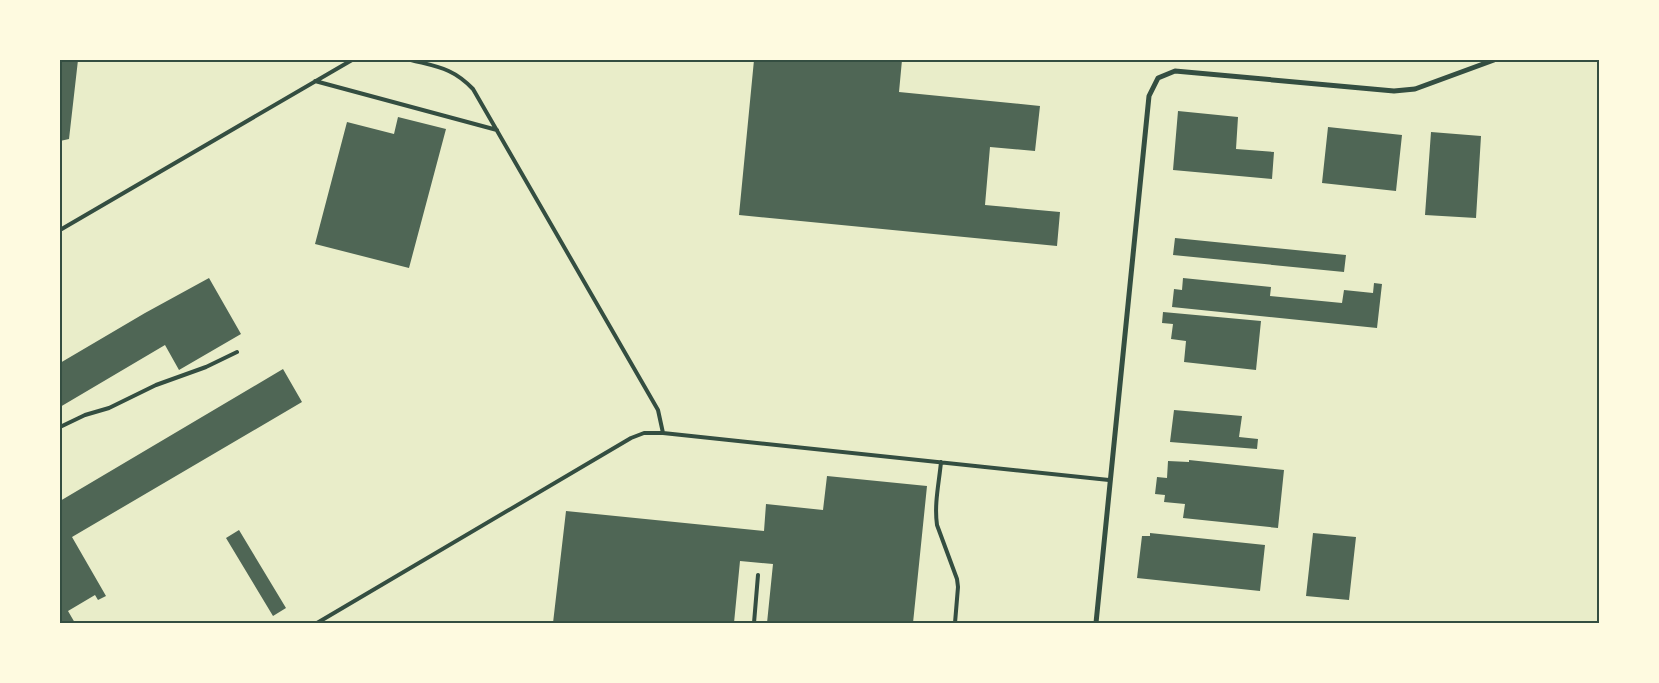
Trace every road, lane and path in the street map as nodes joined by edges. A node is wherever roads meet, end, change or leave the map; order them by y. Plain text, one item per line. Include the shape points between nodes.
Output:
1 (411, 60) edge
2 (1494, 60) edge
3 (351, 61) edge
4 (315, 81) junction
5 (497, 130) junction
6 (60, 230) edge
7 (237, 352) dead end
8 (60, 427) edge
9 (663, 433) junction
10 (941, 462) junction
11 (1110, 480) junction
12 (758, 575) dead end
13 (317, 623) edge
14 (754, 623) edge
15 (954, 623) edge
16 (1096, 623) edge

1 - 5 lane via 458,74 473,89
2 - 11 street via 1415,89 1400,91 1175,71 1158,78 1149,96
3 - 4 lane
4 - 5 lane
4 - 6 lane
5 - 9 lane via 658,410
7 - 8 lane
9 - 10 lane
9 - 13 lane via 644,433 632,438
10 - 11 lane
10 - 15 lane via 935,509 937,525 957,579
11 - 16 street
12 - 14 lane

